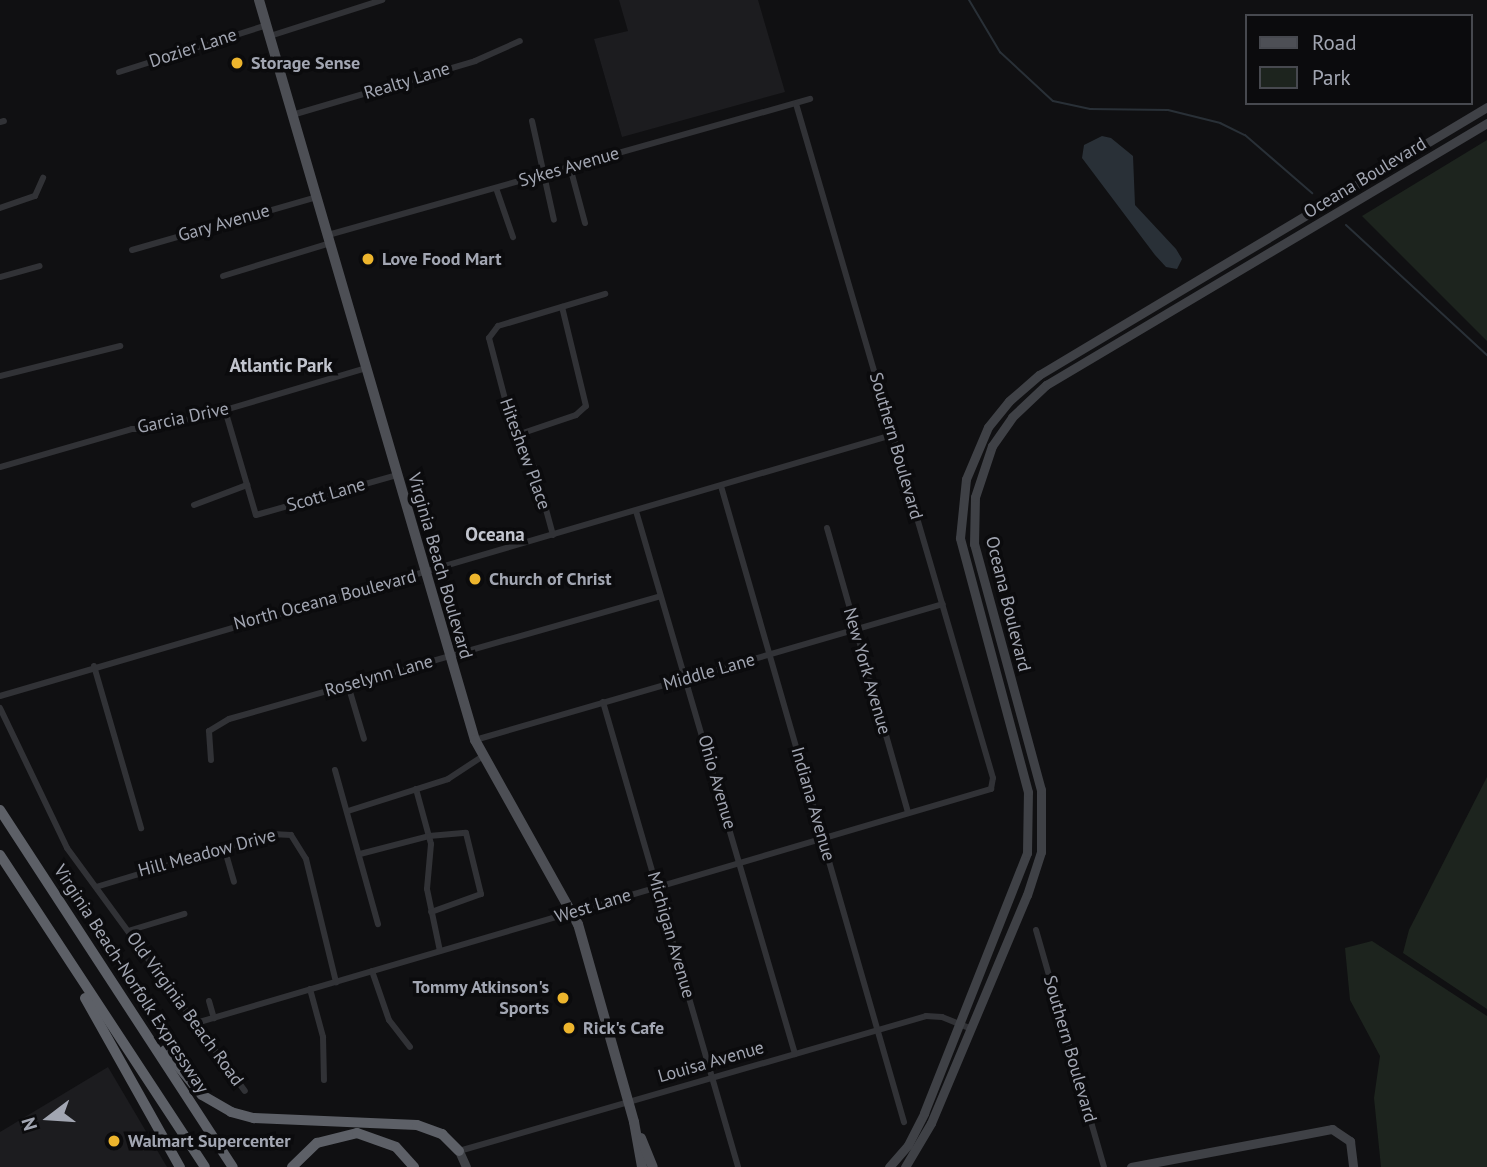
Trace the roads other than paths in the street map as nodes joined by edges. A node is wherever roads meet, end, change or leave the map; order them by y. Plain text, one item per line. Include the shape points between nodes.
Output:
1 (259, 0) edge
2 (382, 0) edge
3 (267, 25) junction
4 (270, 36) junction
5 (520, 41) dead end
6 (119, 72) dead end
7 (810, 99) dead end
8 (796, 104) junction
9 (1487, 107) edge
10 (292, 115) junction
11 (532, 121) dead end
12 (1487, 123) edge
13 (570, 167) junction
14 (543, 175) junction
15 (43, 178) dead end
16 (496, 188) junction
17 (317, 197) junction
18 (0, 208) edge
19 (554, 220) dead end
20 (585, 223) dead end
21 (513, 237) dead end
22 (329, 239) junction
23 (132, 250) dead end
24 (40, 267) dead end
25 (223, 276) dead end
26 (0, 277) edge
27 (605, 294) dead end
28 (1163, 301) junction
29 (562, 307) junction
30 (1168, 313) junction
31 (120, 346) dead end
32 (366, 369) junction
33 (0, 376) edge
34 (225, 410) junction
35 (517, 435) junction
36 (892, 435) junction
37 (981, 440) junction
38 (992, 446) junction
39 (0, 467) edge
40 (397, 475) junction
41 (247, 485) junction
42 (720, 486) junction
43 (194, 505) dead end
44 (636, 511) junction
45 (827, 528) dead end
46 (553, 535) junction
47 (425, 573) junction
48 (660, 596) junction
49 (943, 604) junction
50 (855, 629) junction
51 (770, 655) junction
52 (450, 656) junction
53 (94, 666) junction
54 (687, 678) junction
55 (348, 685) junction
56 (0, 696) edge
57 (603, 702) junction
58 (0, 708) edge
59 (364, 739) dead end
60 (475, 740) junction
61 (483, 756) junction
62 (211, 760) dead end
63 (335, 769) dead end
64 (416, 789) junction
65 (991, 789) joint
66 (0, 810) edge
67 (348, 811) junction
68 (908, 813) junction
69 (141, 828) dead end
70 (429, 836) junction
71 (823, 838) junction
72 (224, 847) junction
73 (0, 855) edge
74 (360, 855) junction
75 (740, 863) junction
76 (234, 882) dead end
77 (96, 887) junction
78 (656, 887) junction
79 (431, 912) junction
80 (573, 913) junction
81 (184, 914) dead end
82 (378, 924) dead end
83 (1036, 930) dead end
84 (128, 931) junction
85 (60, 948) junction
86 (440, 951) junction
87 (372, 971) junction
88 (336, 982) junction
89 (114, 983) junction
90 (310, 989) junction
91 (209, 1001) dead end
92 (214, 1018) junction
93 (196, 1023) junction
94 (959, 1023) junction
95 (971, 1029) junction
96 (878, 1031) junction
97 (410, 1046) dead end
98 (795, 1054) junction
99 (713, 1078) junction
100 (324, 1080) dead end
101 (245, 1091) dead end
102 (629, 1101) junction
103 (634, 1122) junction
104 (904, 1122) dead end
105 (459, 1151) junction
106 (180, 1167) edge
107 (205, 1167) edge
108 (233, 1167) edge
109 (292, 1167) edge
110 (414, 1167) edge
111 (466, 1167) edge
112 (642, 1167) edge
113 (653, 1167) edge
114 (738, 1167) edge
115 (889, 1167) edge
116 (905, 1167) edge
117 (1104, 1167) edge
118 (1130, 1167) edge
119 (1353, 1167) edge

1 - 3 main road, Virginia Beach Boulevard
2 - 4 street
3 - 4 main road, Virginia Beach Boulevard
3 - 6 street, Dozier Lane
4 - 10 main road, Virginia Beach Boulevard
5 - 10 street, Realty Lane via 475,61
7 - 8 street, Sykes Avenue
8 - 13 street, Sykes Avenue
8 - 36 street, Southern Boulevard
9 - 28 main road, Oceana Boulevard
10 - 17 main road, Virginia Beach Boulevard
11 - 14 street
12 - 30 main road, Oceana Boulevard
13 - 14 street, Sykes Avenue
13 - 20 street
14 - 16 street, Sykes Avenue
14 - 19 street
15 - 18 street via 34,196
16 - 21 street
16 - 22 street, Sykes Avenue
17 - 22 main road, Virginia Beach Boulevard
17 - 23 street, Gary Avenue
22 - 25 street, Sykes Avenue
22 - 32 main road, Virginia Beach Boulevard
24 - 26 street
27 - 29 street
28 - 30 main road
28 - 37 main road, Oceana Boulevard via 1039,375 1016,394
29 - 35 street via 586,406 576,415
29 - 35 street, Hiteshew Place via 494,329 489,345
30 - 38 main road, Oceana Boulevard via 1046,385 1017,411
31 - 33 street
32 - 34 street, Garcia Drive
32 - 40 main road, Virginia Beach Boulevard
34 - 39 street, Garcia Drive via 151,429 132,429
34 - 41 street
35 - 46 street, Hiteshew Place via 534,469
36 - 42 street, North Oceana Boulevard
36 - 49 street, Southern Boulevard
37 - 38 main road
37 - 94 main road, Oceana Boulevard via 962,498 962,554 1024,775 1030,829 1021,875
38 - 95 main road, Oceana Boulevard via 975,497 974,544 1036,772 1043,832 1034,877
40 - 41 street, Scott Lane via 256,515
40 - 47 main road, Virginia Beach Boulevard
41 - 43 street
42 - 44 street, North Oceana Boulevard
42 - 51 street, Indiana Avenue
44 - 46 street, North Oceana Boulevard
44 - 48 street, Ohio Avenue
45 - 50 street, New York Avenue
46 - 47 street, North Oceana Boulevard
47 - 52 main road, Virginia Beach Boulevard
47 - 53 street, North Oceana Boulevard
48 - 52 street, Roselynn Lane
48 - 54 street, Ohio Avenue
49 - 50 street, Middle Lane
49 - 65 street, Southern Boulevard via 993,778
50 - 51 street, Middle Lane
50 - 68 street, New York Avenue
51 - 54 street, Middle Lane
51 - 71 street, Indiana Avenue
52 - 55 street, Roselynn Lane
52 - 60 main road, Virginia Beach Boulevard
53 - 56 street, North Oceana Boulevard
53 - 69 street
54 - 57 street, Middle Lane
54 - 75 street, Ohio Avenue
55 - 59 street
55 - 62 street, Roselynn Lane via 215,725 208,736
57 - 60 street, Middle Lane
57 - 78 street, Michigan Avenue
58 - 77 street, Old Virginia Beach Road via 51,822
60 - 61 main road, Virginia Beach Boulevard
61 - 64 street via 458,775
61 - 80 main road, Virginia Beach Boulevard
63 - 67 street
64 - 67 street
64 - 70 street
65 - 68 street, West Lane
66 - 89 highway, Virginia Beach-Norfolk Expressway
67 - 74 street
68 - 71 street, West Lane
70 - 74 street
70 - 79 street
70 - 79 street via 466,833 482,890 476,899
71 - 75 street, West Lane
71 - 96 street, Indiana Avenue
72 - 76 street
72 - 77 street, Hill Meadow Drive
72 - 88 street, Hill Meadow Drive via 279,832 300,843
73 - 85 highway
74 - 82 street
75 - 78 street, West Lane
75 - 98 street, Ohio Avenue
77 - 84 street, Old Virginia Beach Road
78 - 80 street, West Lane
78 - 99 street, Michigan Avenue
79 - 86 street
80 - 86 street, West Lane
80 - 102 main road, Virginia Beach Boulevard
81 - 84 street
83 - 117 street, Southern Boulevard
84 - 93 street, Old Virginia Beach Road
85 - 106 highway
85 - 107 highway
86 - 87 street, West Lane
87 - 88 street, West Lane
87 - 97 street via 389,1020
88 - 90 street, West Lane
89 - 105 highway via 189,1082 219,1106 254,1118 417,1125 442,1134
89 - 108 highway, Virginia Beach-Norfolk Expressway
90 - 92 street, West Lane
90 - 100 street via 323,1037
91 - 92 street
92 - 93 street, West Lane
93 - 101 street, Old Virginia Beach Road
94 - 95 street, Louisa Avenue
94 - 96 street, Louisa Avenue via 926,1016
94 - 115 main road, Oceana Boulevard via 916,1130
95 - 116 main road, Oceana Boulevard via 923,1140
96 - 98 street, Louisa Avenue
96 - 104 street, Indiana Avenue
98 - 99 street, Louisa Avenue
99 - 102 street, Louisa Avenue
99 - 114 street, Michigan Avenue
102 - 103 main road, Virginia Beach Boulevard
102 - 105 street, Louisa Avenue
103 - 112 main road, Virginia Beach Boulevard
103 - 113 main road, Virginia Beach Boulevard
105 - 111 main road
109 - 110 highway via 317,1143 357,1133 387,1141
118 - 119 main road via 1324,1129 1344,1134 1352,1146

